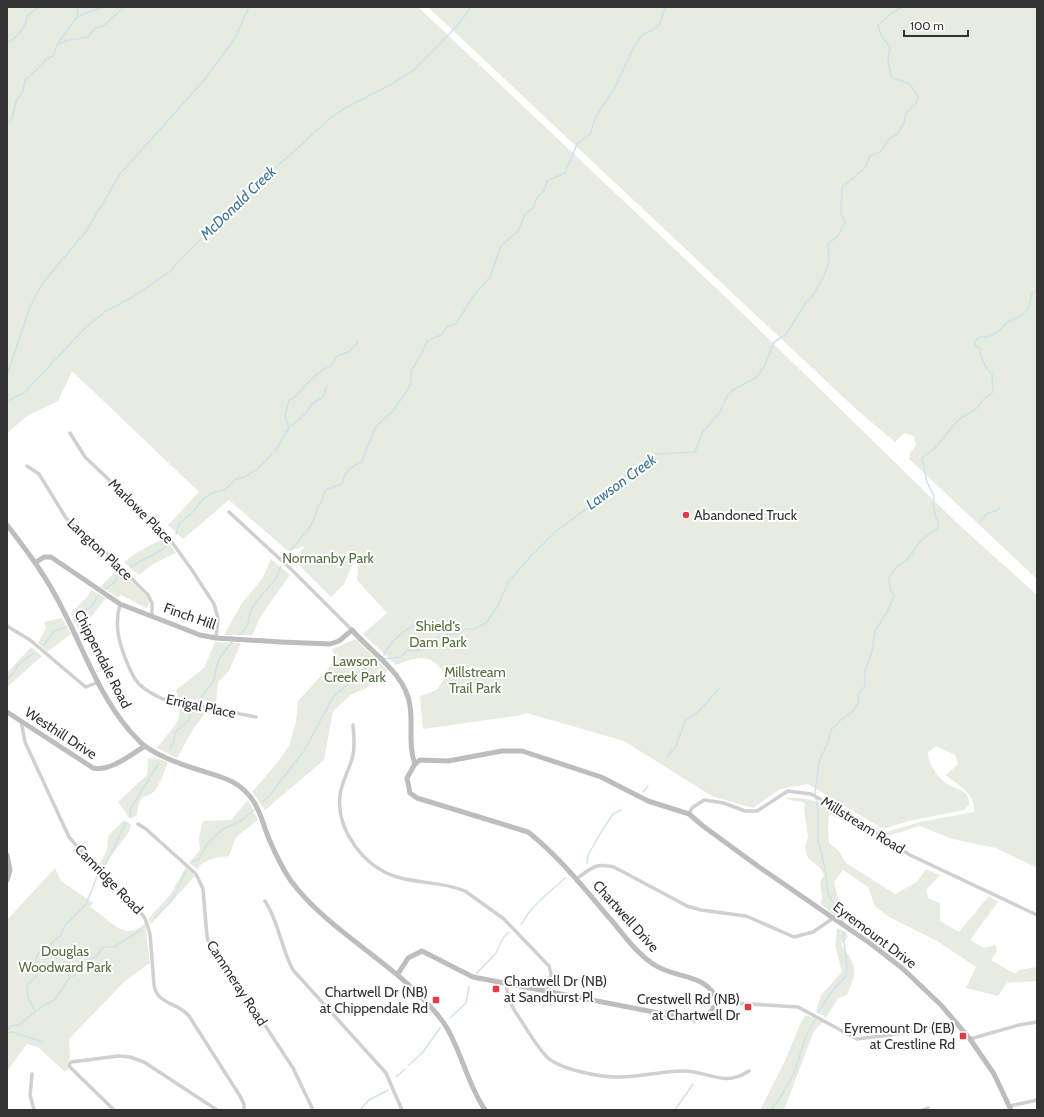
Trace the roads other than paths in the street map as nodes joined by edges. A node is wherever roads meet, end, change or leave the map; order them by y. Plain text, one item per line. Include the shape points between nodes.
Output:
1 (70, 433) dead end
2 (27, 466) dead end
3 (229, 512) dead end
4 (7, 525) edge
5 (35, 563) junction
6 (120, 604) junction
7 (152, 615) junction
8 (7, 626) edge
9 (352, 630) junction
10 (216, 638) junction
11 (98, 682) junction
12 (7, 712) edge
13 (256, 717) dead end
14 (21, 720) junction
15 (353, 725) dead end
16 (145, 746) junction
17 (415, 764) junction
18 (689, 814) junction
19 (138, 824) dead end
20 (7, 855) edge
21 (576, 879) junction
22 (7, 880) edge
23 (265, 901) dead end
24 (1037, 915) edge
25 (832, 919) junction
26 (398, 974) junction
27 (507, 984) junction
28 (547, 991) junction
29 (718, 1002) junction
30 (954, 1022) junction
31 (1037, 1022) edge
32 (970, 1039) junction
33 (749, 1071) dead end
34 (32, 1074) dead end
35 (1037, 1100) edge
36 (928, 1108) dead end
37 (1010, 1108) edge
38 (34, 1110) edge
39 (114, 1110) edge
40 (217, 1110) edge
41 (244, 1110) edge
42 (313, 1110) edge
43 (402, 1110) edge
44 (485, 1110) edge
45 (923, 1110) edge

1 - 10 street, Marlowe Place via 85,457 166,534 192,570 214,604 218,618
2 - 7 street, Langton Place via 39,474 70,522 105,552 148,595 153,609
3 - 9 street
4 - 5 street, Chippendale Road
5 - 6 street, Finch Hill via 44,557 51,557
5 - 11 street, Chippendale Road via 62,607
6 - 7 street, Finch Hill
6 - 13 street, Errigal Place via 117,617 118,638 134,677 142,687 162,699
7 - 10 street, Finch Hill via 200,635
8 - 11 street via 30,640 86,687
9 - 10 street, Finch Hill via 339,641 330,644
9 - 17 street via 405,687 410,707
11 - 16 street, Chippendale Road via 119,718
12 - 14 street, Westhill Drive
14 - 16 street, Westhill Drive via 92,768 104,769
14 - 41 street, Camridge Road via 25,742 69,837 103,876 146,918 156,993 163,1001 180,1008 189,1016 240,1096
15 - 28 street via 353,756 340,794 339,806 341,822 348,836 367,859 388,873 458,888 504,919 549,966
16 - 26 street, Chippendale Road via 236,783 244,790 258,810 269,840 290,880 319,912
17 - 18 street via 428,759 448,761 502,751 522,751 601,777 648,801
17 - 21 street, Chartwell Drive via 407,778 410,793 417,798 528,832
18 - 24 street, Millstream Road via 692,808 704,800 724,803 745,812 757,811 788,791 811,794 822,798 910,855
18 - 25 street, Eyremount Drive
19 - 42 street, Cammeray Road via 196,874 204,897 209,945 293,1068
20 - 22 street via 10,870
21 - 25 street via 602,864 614,867 687,906 746,916 794,937 813,932
21 - 29 street, Chartwell Drive via 638,952 654,965 708,985
23 - 43 street via 293,970 386,1072
25 - 30 street, Eyremount Drive via 902,968 941,1005
26 - 27 street via 408,958 422,952 473,977
26 - 44 street via 440,1018 448,1030
27 - 28 street
27 - 33 street via 506,994 510,1003 540,1049 548,1058 568,1069 616,1077 690,1071 723,1079 738,1078
28 - 29 street via 695,1020 707,1016
29 - 30 street via 798,1007 857,1039
30 - 32 street, Eyremount Drive
31 - 32 street
32 - 37 street, Eyremount Drive via 994,1074
34 - 38 street via 30,1095
35 - 37 street
36 - 45 street
39 - 40 street via 73,1071 70,1063 73,1060 111,1056 135,1058

